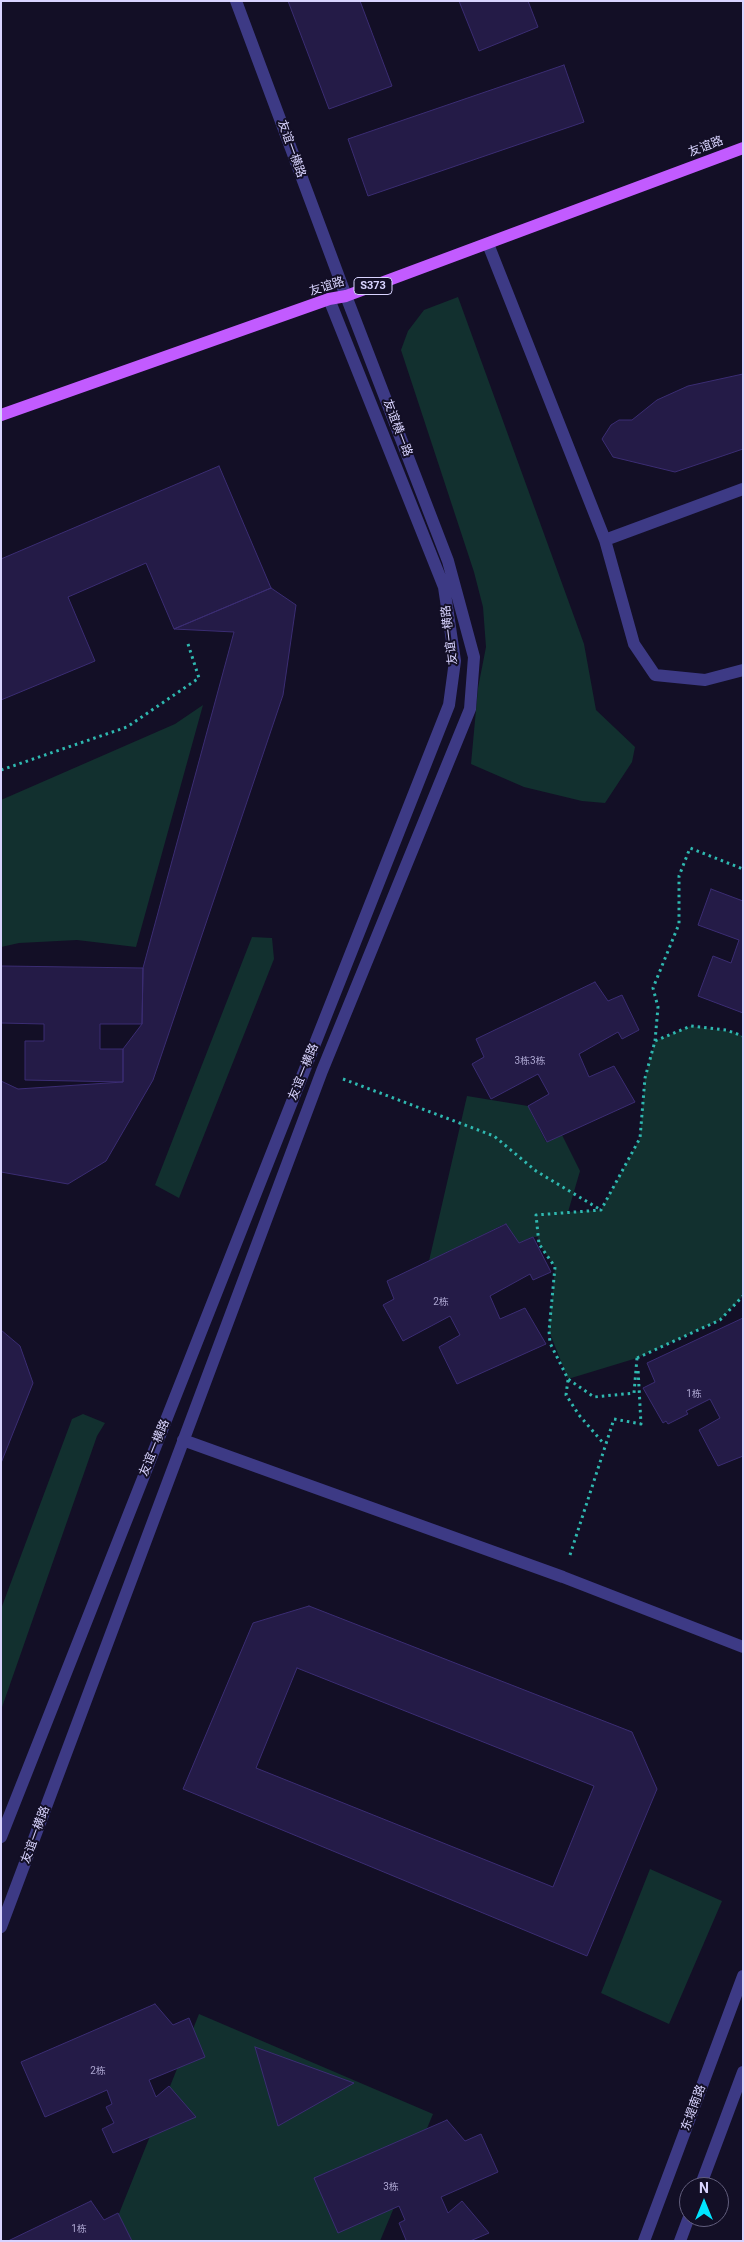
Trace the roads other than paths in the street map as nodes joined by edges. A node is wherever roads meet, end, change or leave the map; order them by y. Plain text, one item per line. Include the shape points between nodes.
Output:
1 (236, 1) edge
2 (743, 148) edge
3 (488, 244) junction
4 (346, 296) junction
5 (329, 299) junction
6 (1, 415) edge
7 (743, 490) edge
8 (605, 540) junction
9 (448, 561) joint
10 (743, 670) edge
11 (183, 1440) junction
12 (743, 1647) edge
13 (1, 1837) edge
14 (1, 1927) edge
15 (743, 1976) edge
16 (743, 2072) edge
17 (704, 2177) edge
18 (685, 2227) edge
19 (644, 2241) edge
20 (680, 2241) edge

1 - 4 street, 友谊一横路
2 - 3 main road, 友谊路 / S373
3 - 4 main road, 友谊路 / S373
3 - 8 street
4 - 5 main road, 友谊路 / S373
4 - 9 street, 友谊横一路
5 - 6 main road, 友谊路 / S373
5 - 13 street, 友谊一横路 via 444,587 455,661 449,705
7 - 8 street
8 - 10 street via 634,644 655,675 705,680
9 - 11 street, 友谊一横路 via 474,657 470,709 322,1071
11 - 12 street via 563,1577
11 - 14 street, 友谊一横路
15 - 19 street, 东堤南路
16 - 17 street
18 - 20 street

